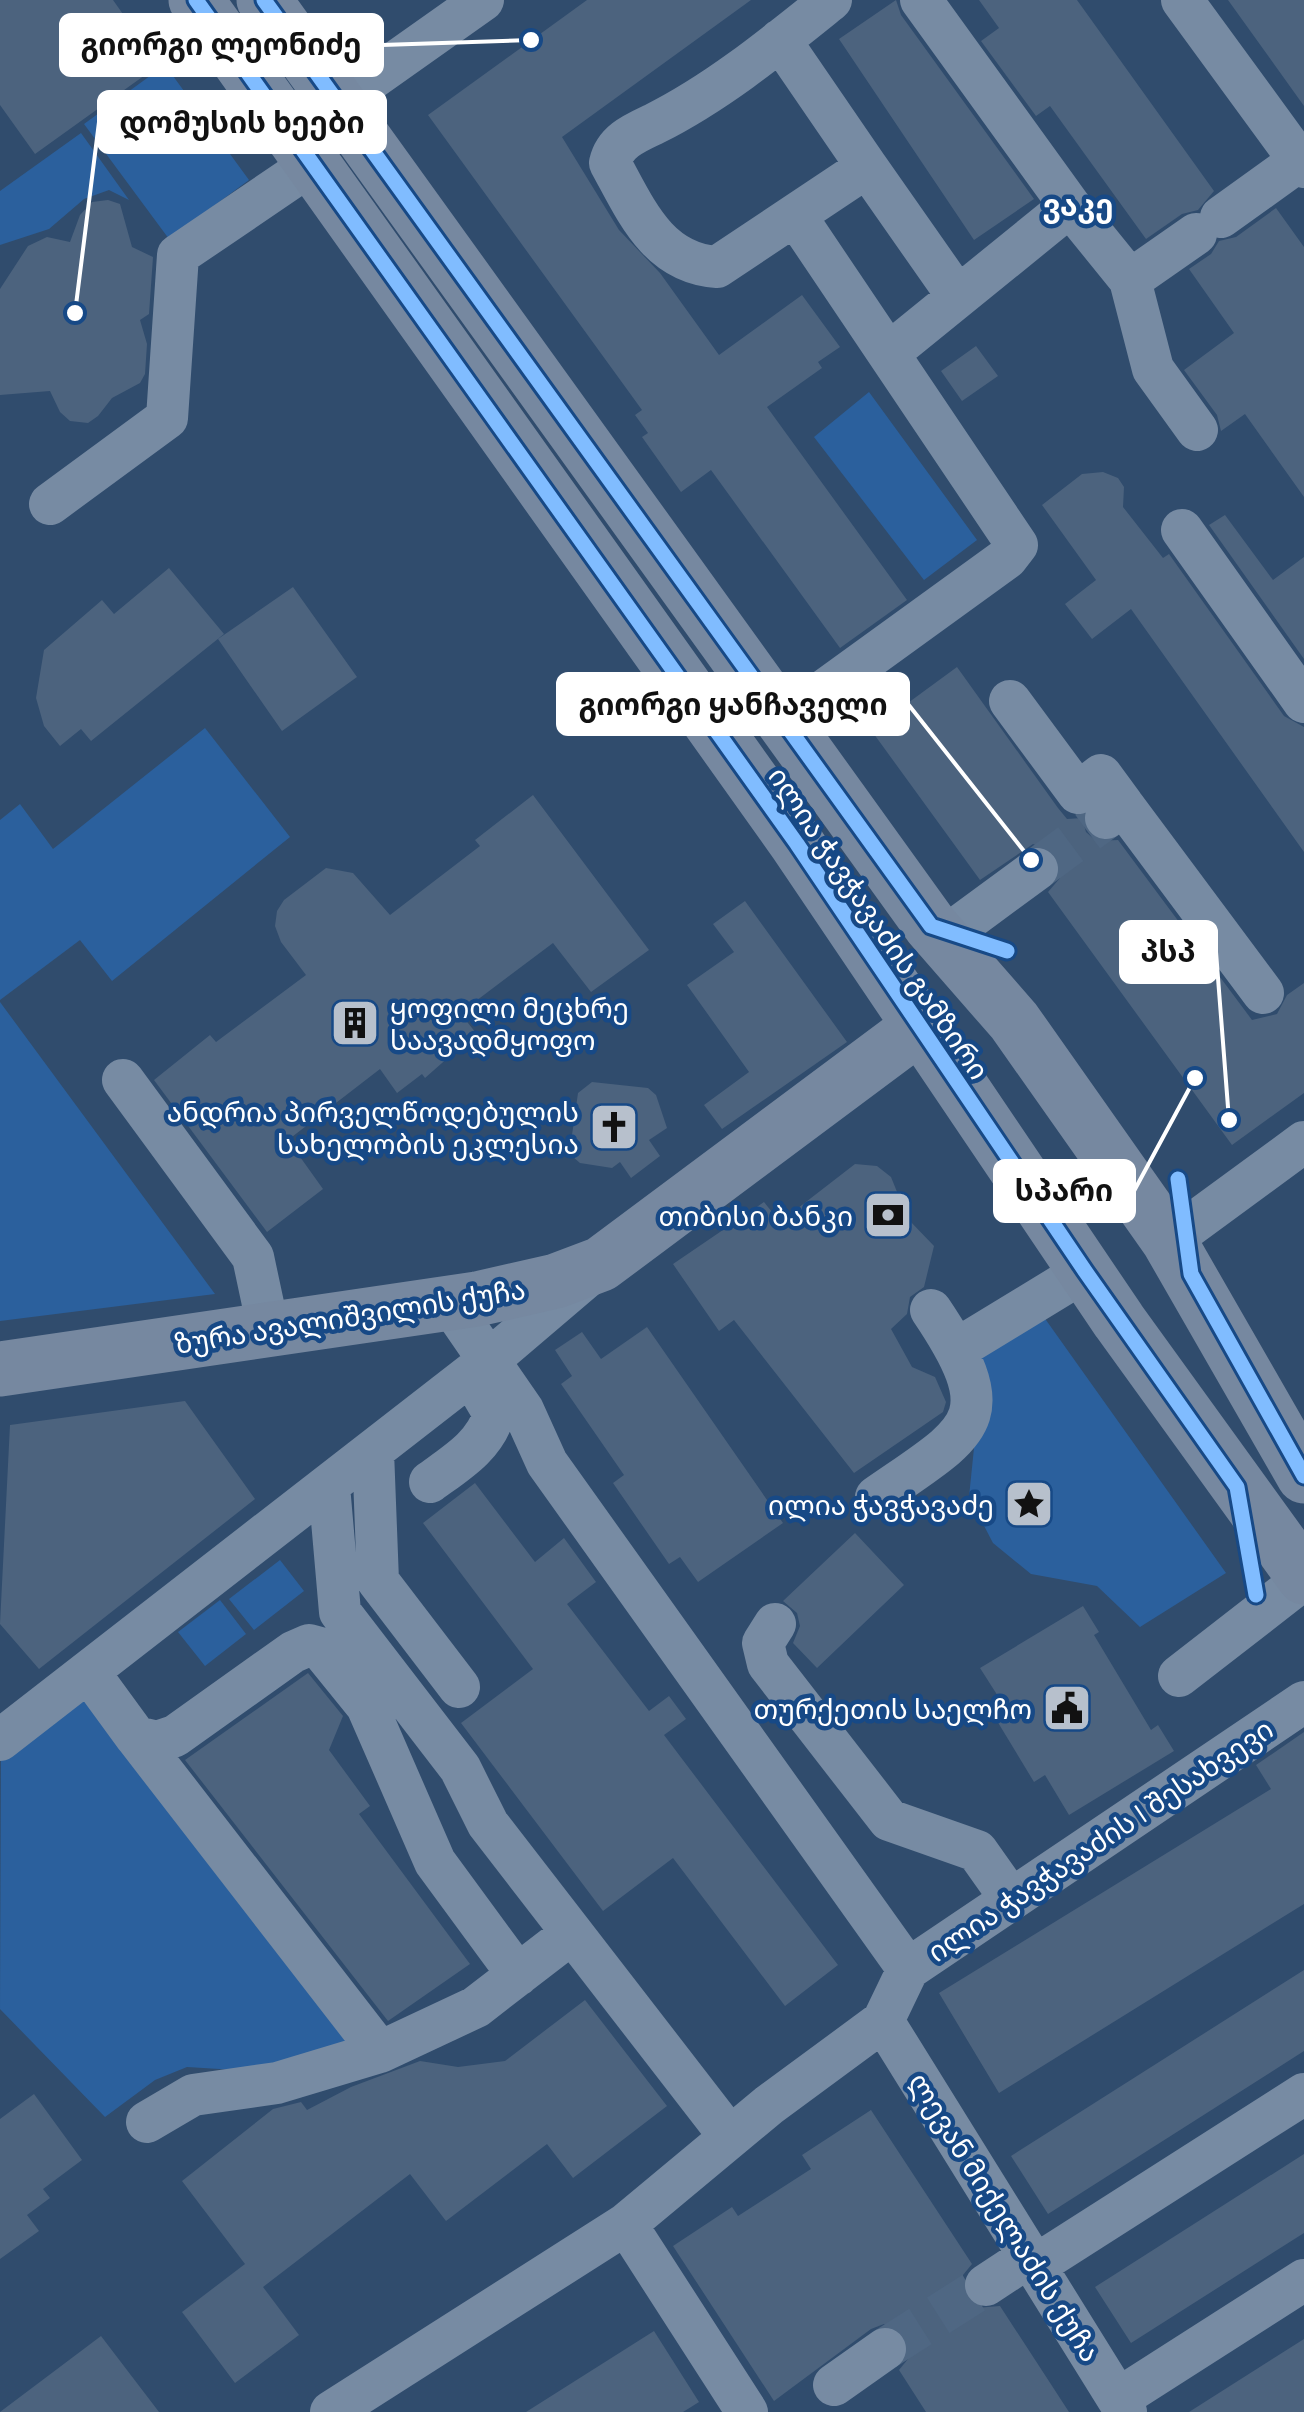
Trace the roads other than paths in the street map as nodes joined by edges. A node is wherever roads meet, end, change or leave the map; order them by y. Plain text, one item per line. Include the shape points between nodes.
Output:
1 (196, 0) edge
2 (264, 0) edge
3 (483, 0) edge
4 (831, 0) edge
5 (921, 0) edge
6 (1182, 0) edge
7 (784, 22) edge
8 (338, 103) junction
9 (303, 149) junction
10 (1302, 164) edge
11 (866, 167) junction
12 (1070, 206) junction
13 (795, 215) junction
14 (1130, 280) junction
15 (958, 296) junction
16 (889, 353) junction
17 (1197, 430) dead end
18 (50, 504) dead end
19 (1182, 530) dead end
20 (1010, 701) dead end
21 (1304, 702) edge
22 (782, 722) junction
23 (1037, 869) tunnel mouth
24 (942, 940) junction
25 (1263, 993) dead end
26 (919, 1027) junction
27 (123, 1080) dead end
28 (1304, 1142) edge
29 (1176, 1235) junction
30 (602, 1264) junction
31 (1085, 1271) junction
32 (450, 1304) junction
33 (930, 1310) dead end
34 (269, 1332) junction
35 (958, 1349) junction
36 (0, 1369) edge
37 (489, 1375) junction
38 (373, 1451) junction
39 (1304, 1476) edge
40 (430, 1482) dead end
41 (328, 1486) junction
42 (876, 1497) dead end
43 (1304, 1578) edge
44 (775, 1624) dead end
45 (90, 1674) junction
46 (1179, 1676) dead end
47 (459, 1686) dead end
48 (1304, 1702) edge
49 (136, 1737) junction
50 (0, 1740) edge
51 (460, 1768) junction
52 (1011, 1900) junction
53 (572, 1933) junction
54 (903, 1962) junction
55 (518, 1975) junction
56 (641, 2020) junction
57 (883, 2021) junction
58 (380, 2052) junction
59 (1304, 2094) edge
60 (147, 2122) dead end
61 (730, 2136) junction
62 (626, 2224) junction
63 (1033, 2260) junction
64 (1304, 2280) edge
65 (986, 2285) tunnel mouth
66 (885, 2349) tunnel mouth
67 (834, 2384) dead end
68 (1122, 2405) edge
69 (331, 2412) edge
70 (746, 2412) edge

1 - 9 main road, ილია ჭავჭავაძის გამზირი
2 - 8 main road, ილია ჭავჭავაძის გამზირი
3 - 8 street
4 - 7 street
5 - 12 street
6 - 10 street
7 - 11 street
7 - 13 street via 694,103 630,135 610,163 645,227 688,265 717,267
8 - 9 street
8 - 22 main road, ილია ჭავჭავაძის გამზირი
9 - 18 street via 178,255 167,418
9 - 26 main road, ილია ჭავჭავაძის გამზირი via 797,844
10 - 14 street
11 - 13 street
11 - 15 street
12 - 14 street
12 - 15 street
13 - 16 street
14 - 17 street via 1153,369
15 - 16 street
16 - 22 street via 1016,545
19 - 21 street
20 - 25 street via 1078,793 1101,775 1115,812
22 - 24 main road, ილია ჭავჭავაძის გამზირი
23 - 24 street
24 - 29 main road, ილია ჭავჭავაძის გამზირი via 1014,1020
26 - 30 main road, ზურა ავალიშვილის ქუჩა
26 - 31 main road, ილია ჭავჭავაძის გამზირი
27 - 34 street via 253,1257
28 - 29 street
29 - 39 main road, ილია ჭავჭავაძის გამზირი
30 - 32 main road, ზურა ავალიშვილის ქუჩა
30 - 37 street
31 - 35 street
31 - 43 main road, ილია ჭავჭავაძის გამზირი
32 - 34 main road, ზურა ავალიშვილის ქუჩა
32 - 37 street
33 - 35 street
34 - 36 main road, ზურა ავალიშვილის ქუჩა
35 - 42 street via 973,1394 969,1424
37 - 38 street
37 - 40 street via 490,1428
37 - 54 street
38 - 41 street
38 - 47 street via 378,1581
41 - 45 street
41 - 51 street via 340,1612
43 - 46 street
44 - 52 street via 763,1643 768,1664 889,1820 977,1852
45 - 49 street
45 - 50 street
48 - 52 street, ილია ჭავჭავაძის I შესახვევი
49 - 55 street via 156,1742 175,1736 293,1652 308,1644 320,1648 367,1706 434,1862
49 - 58 street
51 - 53 street via 488,1824
51 - 56 street via 499,1800 605,1937
52 - 54 street, ილია ჭავჭავაძის I შესახვევი
53 - 55 street
53 - 56 street
54 - 57 street, ილია ჭავჭავაძის I შესახვევი
55 - 58 street via 476,2006
56 - 61 street
57 - 61 street, ილია ჭავჭავაძის I შესახვევი
57 - 63 street, ლევან მიქელაძის ქუჩა
58 - 60 street via 277,2083 193,2095
59 - 63 street
61 - 62 street, ილია ჭავჭავაძის I შესახვევი
62 - 69 street, ილია ჭავჭავაძის I შესახვევი
62 - 70 street
63 - 65 street
63 - 68 street, ლევან მიქელაძის ქუჩა
64 - 68 street
66 - 67 street

